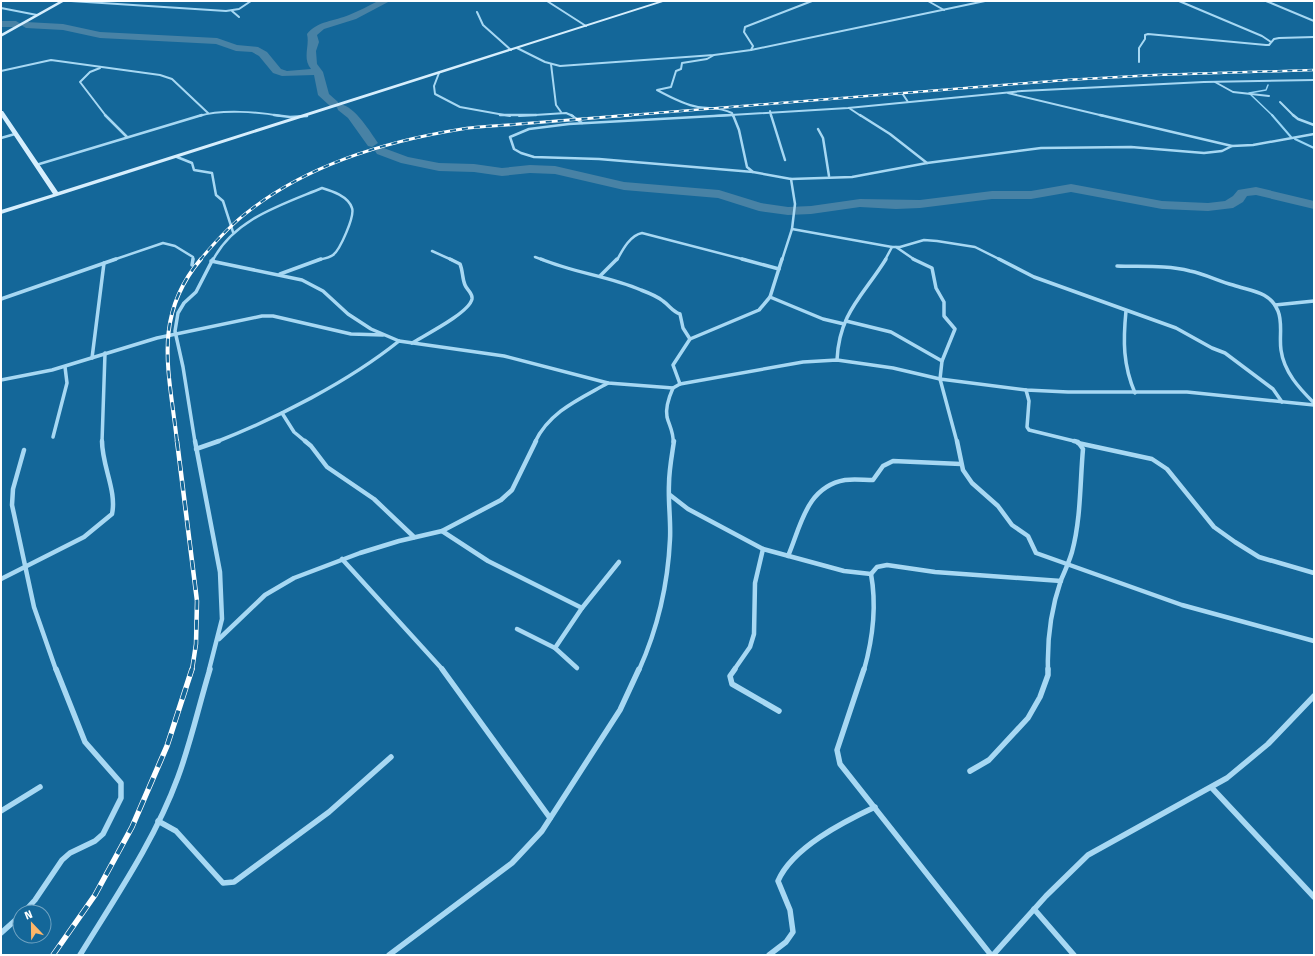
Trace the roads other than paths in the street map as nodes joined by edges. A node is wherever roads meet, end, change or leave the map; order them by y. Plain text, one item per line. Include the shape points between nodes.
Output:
1 (63, 1) edge
2 (70, 1) edge
3 (250, 1) edge
4 (547, 1) edge
5 (664, 1) edge
6 (812, 1) edge
7 (928, 1) edge
8 (985, 1) edge
9 (1179, 1) edge
10 (1191, 1) edge
11 (1266, 1) edge
12 (1187, 5) junction
13 (1, 8) edge
14 (232, 10) junction
15 (944, 10) junction
16 (478, 12) dead end
17 (37, 15) junction
18 (239, 17) dead end
19 (1314, 21) edge
20 (586, 26) junction
21 (1, 36) edge
22 (1314, 37) edge
23 (1271, 42) junction
24 (517, 48) junction
25 (511, 50) junction
26 (751, 50) junction
27 (714, 55) junction
28 (1139, 62) dead end
29 (551, 64) junction
30 (101, 68) junction
31 (1, 71) edge
32 (439, 73) junction
33 (1314, 80) edge
34 (1214, 82) junction
35 (1004, 92) junction
36 (902, 93) dead end
37 (1269, 96) dead end
38 (908, 102) junction
39 (1280, 102) dead end
40 (848, 108) junction
41 (770, 111) junction
42 (1, 112) edge
43 (560, 112) junction
44 (208, 113) junction
45 (732, 113) junction
46 (307, 116) junction
47 (582, 123) junction
48 (1314, 125) edge
49 (818, 129) dead end
50 (15, 134) junction
51 (1314, 134) edge
52 (127, 137) junction
53 (1, 138) edge
54 (1232, 146) junction
55 (177, 157) junction
56 (785, 160) dead end
57 (927, 163) junction
58 (36, 165) junction
59 (753, 172) junction
60 (829, 176) junction
61 (790, 178) junction
62 (57, 195) junction
63 (1, 212) edge
64 (792, 229) junction
65 (233, 232) junction
66 (894, 247) junction
67 (432, 251) dead end
68 (534, 257) dead end
69 (211, 261) junction
70 (104, 264) junction
71 (192, 265) dead end
72 (1117, 266) dead end
73 (779, 269) junction
74 (278, 275) junction
75 (600, 276) junction
76 (770, 297) junction
77 (1, 299) edge
78 (1314, 301) edge
79 (1275, 305) junction
80 (1126, 311) junction
81 (845, 323) junction
82 (176, 335) junction
83 (383, 335) junction
84 (690, 339) junction
85 (399, 341) junction
86 (411, 343) junction
87 (105, 353) junction
88 (92, 358) junction
89 (837, 360) junction
90 (942, 361) junction
91 (65, 367) junction
92 (940, 379) junction
93 (1, 380) edge
94 (608, 383) junction
95 (680, 384) junction
96 (673, 388) junction
97 (1026, 390) junction
98 (1135, 393) junction
99 (1282, 402) junction
100 (1314, 404) edge
101 (282, 413) junction
102 (53, 437) dead end
103 (1078, 442) junction
104 (196, 449) junction
105 (24, 450) dead end
106 (961, 464) junction
107 (670, 495) junction
108 (442, 531) junction
109 (414, 537) junction
110 (763, 549) junction
111 (788, 556) junction
112 (342, 559) junction
113 (619, 562) dead end
114 (1069, 564) junction
115 (24, 567) junction
116 (1314, 573) edge
117 (871, 574) junction
118 (1, 579) edge
119 (1060, 581) junction
120 (582, 608) junction
121 (517, 629) dead end
122 (218, 639) junction
123 (1314, 641) edge
124 (555, 648) junction
125 (577, 668) dead end
126 (1314, 696) edge
127 (779, 711) dead end
128 (392, 757) dead end
129 (970, 771) dead end
130 (40, 788) dead end
131 (1212, 788) junction
132 (875, 807) junction
133 (1, 810) edge
134 (550, 818) junction
135 (158, 821) junction
136 (1314, 897) edge
137 (32, 904) edge
138 (1034, 909) junction
139 (12, 923) edge
140 (1, 933) edge
141 (80, 955) edge
142 (388, 955) edge
143 (769, 955) edge
144 (992, 955) edge
145 (1074, 955) edge

1 - 17 main road
2 - 14 street
3 - 14 street via 242,8
4 - 20 street
5 - 20 main road
6 - 26 street via 745,27 744,32 753,46
7 - 15 street
8 - 15 street
9 - 12 street
10 - 12 street
11 - 19 street
12 - 23 street
13 - 17 street
14 - 18 street
15 - 26 street
16 - 25 street via 483,25
17 - 21 main road
20 - 24 main road
22 - 23 street via 1279,38
23 - 28 street via 1266,45 1148,34 1139,48
24 - 25 main road
24 - 29 street
25 - 32 main road
26 - 27 street
27 - 29 street via 576,65
27 - 45 street via 707,59 682,63 681,69 676,71 671,87 657,90 697,107 721,108
29 - 43 street via 556,106
30 - 31 street via 45,60
30 - 44 street via 166,77
30 - 52 street via 90,72 80,82
32 - 43 street via 434,86 435,94 460,107 504,116
32 - 46 main road
33 - 34 street
34 - 35 street
34 - 37 street via 1233,92
35 - 38 street
35 - 54 street
36 - 38 street
38 - 40 street
39 - 48 street via 1298,119
40 - 41 street
40 - 57 street via 890,134
41 - 45 street
41 - 56 street
42 - 50 main road
43 - 47 street via 572,115
44 - 46 street
44 - 52 street
45 - 47 street
45 - 59 street via 739,130 746,164
46 - 55 main road
47 - 59 street via 516,132 510,137 510,143 521,154 534,157 599,158
49 - 60 street via 823,138
50 - 53 street
50 - 58 main road
51 - 54 street via 1268,144
52 - 58 street
54 - 57 street via 1222,151 1204,153 1131,147 1041,148
55 - 62 main road
55 - 65 street via 192,163 194,170 212,173 216,195 223,201
57 - 60 street via 852,177
58 - 62 main road
59 - 61 street
60 - 61 street
61 - 64 street via 795,204
62 - 63 main road
64 - 66 street
64 - 73 street
65 - 69 street via 225,239
65 - 74 street via 268,210 322,188 334,192 348,202 353,215 333,255
66 - 80 street via 924,240 937,240 975,247 1023,272
66 - 81 street via 861,293
66 - 90 street via 908,257 929,266 933,271 936,288 944,302 944,316 955,329 952,342
67 - 86 street via 460,264 465,286 471,293 471,303 460,313
68 - 75 street via 570,270
69 - 74 street
69 - 82 street via 198,289 178,313
70 - 71 street via 165,243 193,257
70 - 77 street
70 - 88 street
72 - 79 street via 1181,269 1198,273 1231,285 1256,290
73 - 75 street via 639,233 622,250 610,268
73 - 76 street
74 - 83 street via 297,278 323,291 348,314
75 - 84 street via 640,289 663,300 671,310 682,316 683,328
76 - 81 street via 823,319
76 - 84 street via 759,310
78 - 79 street
79 - 100 street via 1282,326 1281,351 1285,363 1291,378
80 - 98 street via 1122,345 1127,376
80 - 99 street via 1176,328 1226,353 1273,389
81 - 89 street via 837,347
81 - 90 street via 891,332
82 - 83 street via 268,316 350,334
82 - 87 street
82 - 104 street
83 - 85 street
84 - 95 street via 673,365
85 - 86 street
85 - 101 street via 314,396
86 - 94 street via 504,356
87 - 88 street
87 - 115 street via 103,459 114,503 112,514 84,537
88 - 91 street
89 - 92 street via 893,368
89 - 95 street via 803,362
90 - 92 street
91 - 93 street
91 - 102 street via 67,383
92 - 97 street
92 - 106 street via 956,433
94 - 96 street
94 - 108 street via 574,401 550,419 539,434 508,495
95 - 96 street
96 - 107 street via 668,398 667,416 674,437
97 - 98 street
97 - 103 street via 1029,401 1029,430
98 - 99 street via 1193,392
99 - 100 street
101 - 104 street via 236,435
101 - 109 street via 294,432 311,446 327,467 374,499
103 - 114 street via 1083,449 1080,493 1076,533
103 - 116 street via 1152,459 1167,469 1214,527 1235,542 1259,557
104 - 122 street via 207,493 220,572 222,619
105 - 115 street via 13,489 12,505
106 - 111 street via 893,461 883,466 874,480 845,480 827,487 820,491 808,506
106 - 114 street via 972,483 998,506 1012,525 1028,536 1036,553
107 - 110 street via 688,509
107 - 134 street via 670,539 666,576 646,654 620,710
108 - 109 street
108 - 120 street via 488,561
109 - 112 street
110 - 111 street
110 - 127 street via 755,583 754,634 750,647 730,676 730,680 732,684
111 - 117 street via 844,571
112 - 122 street via 278,586 248,609
112 - 134 street via 447,674
113 - 120 street
114 - 119 street
114 - 123 street via 1137,590 1212,614
115 - 118 street
115 - 137 street via 48,648 85,742 120,783 122,792 102,834 62,860
117 - 119 street via 877,567 887,565 935,572
117 - 132 street via 875,618 870,648 837,750 840,764
119 - 129 street via 1047,648 1048,674 1040,697 1028,718 989,760
120 - 124 street
121 - 124 street
122 - 135 street via 178,777
124 - 125 street
126 - 131 street via 1268,744
128 - 135 street via 329,812 234,882 223,883 176,831
130 - 133 street
131 - 136 street
131 - 138 street via 1088,855
132 - 143 street via 848,820 784,868 778,881 794,923 794,931 791,938
132 - 144 street
134 - 142 street via 542,831 512,863
135 - 141 street via 128,878
138 - 144 street
138 - 145 street
139 - 140 street

